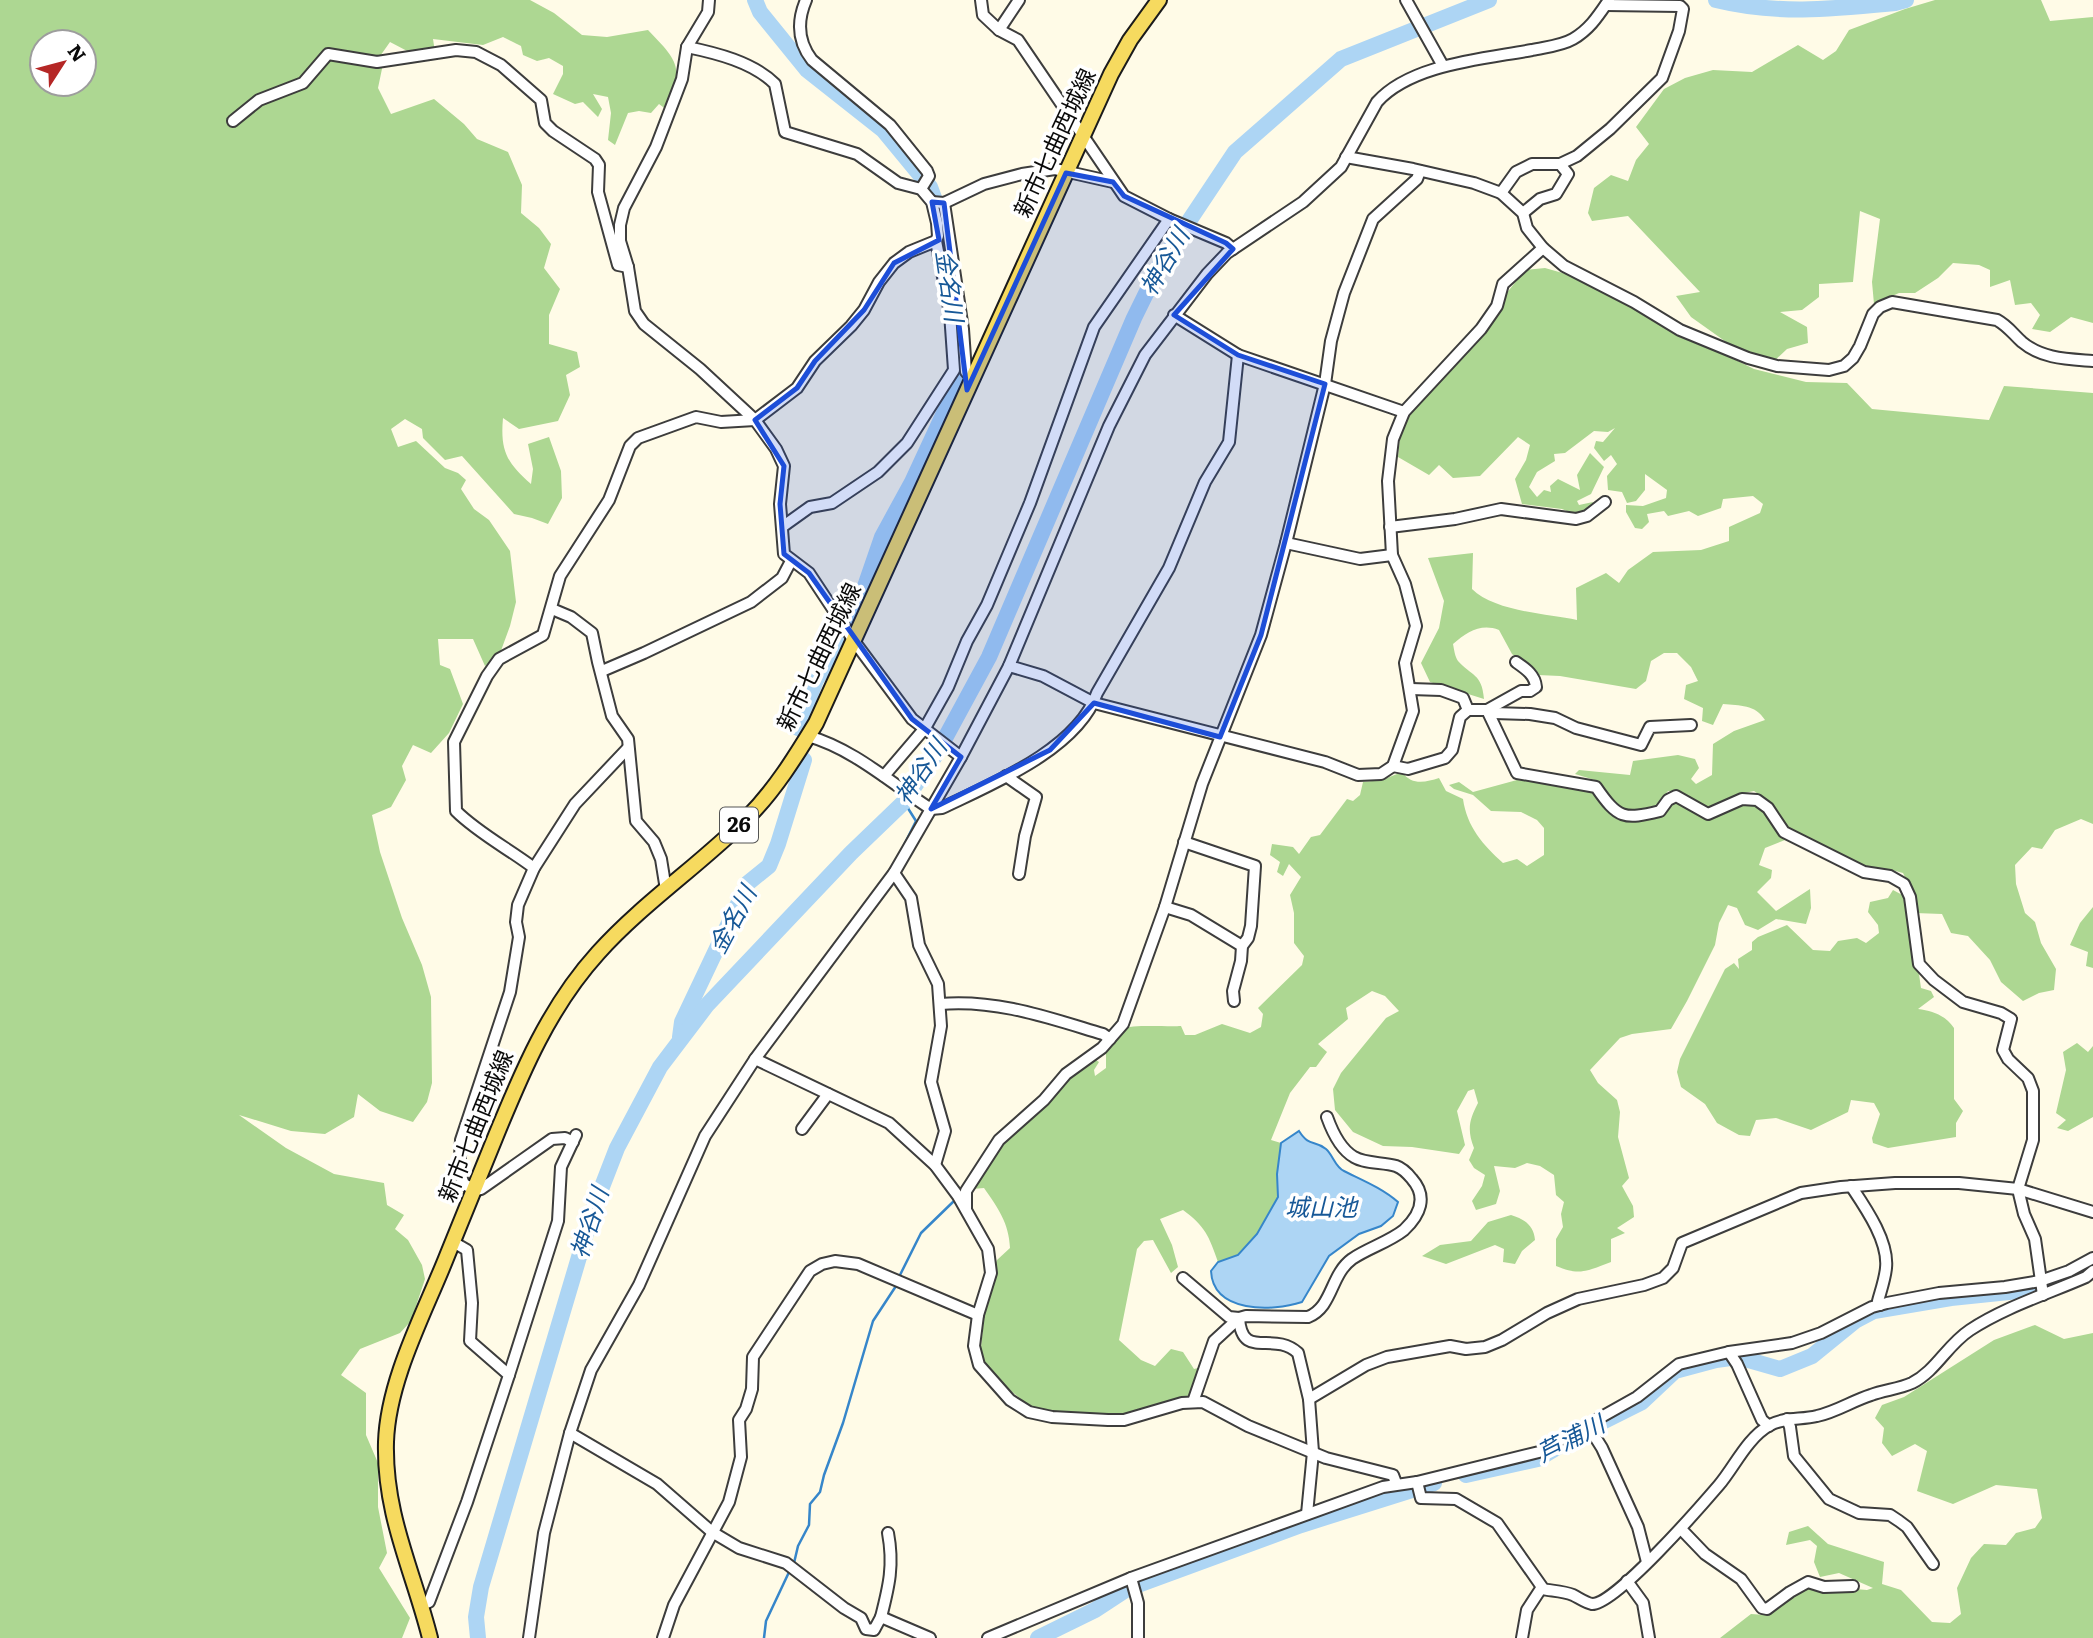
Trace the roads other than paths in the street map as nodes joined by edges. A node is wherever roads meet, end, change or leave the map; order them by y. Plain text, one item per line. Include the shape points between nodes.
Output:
1 (709, 0) edge
2 (806, 0) edge
3 (981, 0) edge
4 (1019, 0) edge
5 (1159, 0) edge
6 (1607, 2) edge
7 (1408, 3) edge
8 (999, 30) junction
9 (687, 47) junction
10 (1443, 66) junction
11 (233, 121) dead end
12 (1083, 135) junction
13 (1346, 157) junction
14 (1560, 164) junction
15 (1420, 172) junction
16 (1066, 173) junction
17 (1113, 182) junction
18 (921, 189) junction
19 (1501, 193) junction
20 (932, 202) junction
21 (944, 203) junction
22 (1523, 213) junction
23 (1169, 219) junction
24 (936, 241) junction
25 (1543, 248) junction
26 (1233, 249) junction
27 (628, 267) junction
28 (1174, 315) junction
29 (1238, 355) junction
30 (2093, 361) edge
31 (973, 377) junction
32 (1325, 384) junction
33 (1404, 412) junction
34 (755, 420) junction
35 (1605, 502) dead end
36 (782, 527) junction
37 (1390, 527) junction
38 (1286, 543) junction
39 (1392, 555) junction
40 (791, 561) junction
41 (552, 609) junction
42 (854, 641) junction
43 (1516, 662) dead end
44 (1009, 666) junction
45 (602, 671) junction
46 (1411, 689) junction
47 (1094, 703) junction
48 (1468, 710) junction
49 (1487, 710) junction
50 (1691, 725) dead end
51 (925, 728) junction
52 (808, 736) junction
53 (1220, 737) junction
54 (628, 748) junction
55 (961, 757) junction
56 (1393, 766) junction
57 (884, 776) junction
58 (1006, 776) junction
59 (929, 808) junction
60 (1184, 842) junction
61 (534, 869) junction
62 (894, 873) junction
63 (1019, 874) dead end
64 (666, 890) junction
65 (1166, 906) junction
66 (1242, 946) junction
67 (1234, 1001) dead end
68 (940, 1004) junction
69 (1110, 1039) junction
70 (755, 1059) junction
71 (828, 1094) junction
72 (1327, 1118) dead end
73 (802, 1129) dead end
74 (935, 1165) junction
75 (1851, 1186) junction
76 (475, 1189) junction
77 (2018, 1189) junction
78 (966, 1209) junction
79 (2093, 1212) edge
80 (453, 1242) junction
81 (2093, 1258) edge
82 (2093, 1271) edge
83 (1183, 1278) dead end
84 (2040, 1281) junction
85 (2043, 1295) junction
86 (1880, 1305) junction
87 (978, 1315) junction
88 (1239, 1318) junction
89 (1731, 1356) junction
90 (509, 1375) junction
91 (1308, 1399) junction
92 (1193, 1402) junction
93 (1787, 1419) junction
94 (1769, 1426) junction
95 (1590, 1427) junction
96 (570, 1433) junction
97 (1313, 1452) junction
98 (1396, 1483) junction
99 (1418, 1487) junction
100 (1307, 1514) junction
101 (1681, 1528) junction
102 (712, 1532) junction
103 (888, 1533) dead end
104 (1647, 1562) junction
105 (1933, 1564) dead end
106 (1132, 1580) junction
107 (1627, 1581) junction
108 (1853, 1586) dead end
109 (1542, 1589) junction
110 (421, 1605) junction
111 (881, 1617) junction
112 (430, 1638) edge
113 (529, 1638) edge
114 (663, 1638) edge
115 (930, 1638) edge
116 (988, 1638) edge
117 (1138, 1638) edge
118 (1522, 1638) edge
119 (1649, 1638) edge

1 - 9 street via 708,12
2 - 18 street via 799,29 804,50 890,125 929,176
3 - 8 street via 983,15
4 - 8 street
5 - 12 main road, 新市七曲西城線 / 26 via 1130,40
6 - 10 street via 1594,22 1571,41
6 - 14 street via 1680,6 1679,32 1662,78 1577,156
7 - 10 street
8 - 12 street via 1018,40
9 - 18 street via 711,52 771,80 785,132 857,154 898,183
9 - 27 street via 678,90 656,147 624,208 620,241
10 - 13 street via 1385,94
11 - 27 street via 259,100 303,83 328,54 377,62 456,50 476,52 501,65 541,100 545,123 595,159 598,192 618,265
12 - 16 main road, 新市七曲西城線 / 26
12 - 17 street
13 - 15 street
13 - 26 street via 1303,202
14 - 19 street via 1532,164 1516,172
14 - 22 street via 1568,174 1556,194
15 - 19 street
15 - 32 street via 1373,219 1367,232 1334,329
16 - 17 street
16 - 21 street via 1055,169 1022,174 984,184
16 - 31 main road, 新市七曲西城線 / 26
17 - 23 street via 1124,196
18 - 20 street
19 - 22 street
20 - 21 street
20 - 24 street
21 - 31 street via 966,372
22 - 25 street via 1527,228
23 - 26 street
23 - 51 street via 1094,327 987,605
24 - 34 street via 894,263 864,310 815,361 797,388
24 - 36 street via 950,313 954,370 907,443 878,472 832,503 810,507
25 - 30 street via 1564,266 1680,330 1777,366 1829,370 1844,366 1857,352 1873,314 1892,302 1997,320 2040,354
25 - 33 street via 1503,284 1497,306 1481,329
26 - 28 street
27 - 34 street via 635,312 644,324
28 - 29 street
28 - 44 street via 1145,355 1109,426
29 - 32 street
29 - 47 street via 1229,442 1205,482 1174,559
31 - 42 main road, 新市七曲西城線 / 26
32 - 33 street
32 - 38 street
33 - 37 street via 1393,439 1388,481
34 - 36 street via 784,466
34 - 41 street via 721,422 696,417 638,438 630,446 609,500 560,576
35 - 37 street via 1576,519 1501,509
36 - 40 street via 784,554
37 - 39 street
38 - 39 street via 1360,559
38 - 53 street via 1261,635
39 - 46 street via 1416,626 1405,663
40 - 42 street via 809,573
40 - 45 street via 782,578 751,602
41 - 45 street via 592,632
41 - 61 street via 543,635 499,659 486,676 454,742 456,811
42 - 51 street via 912,719
42 - 52 main road, 新市七曲西城線 / 26
43 - 49 street via 1536,680 1536,687
44 - 47 street via 1043,676
44 - 55 street
45 - 54 street via 612,716 628,739
46 - 48 street via 1441,690 1463,698
46 - 56 street via 1413,711
47 - 53 street
47 - 58 street via 1050,750
48 - 49 street
48 - 56 street via 1460,717 1452,750 1445,758 1408,769
49 - 50 street via 1555,718 1641,745 1650,727
49 - 77 street via 1517,773 1596,787 1622,817 1661,811 1676,796 1708,814 1742,799 1757,800 1784,832 1864,872 1890,876 1904,884 1910,897 1919,964 1963,1002 2011,1019 2003,1049 2033,1091 2033,1140
51 - 55 street
51 - 57 street
52 - 57 street
52 - 64 main road, 新市七曲西城線 / 26 via 748,817
53 - 56 street via 1325,762 1358,775 1381,774
53 - 60 street
54 - 61 street via 575,804
54 - 64 street via 636,821 654,842
55 - 59 street
57 - 59 street
58 - 59 street via 942,808
58 - 63 street via 1036,797
59 - 62 street
60 - 65 street
60 - 66 street via 1255,866 1251,926
61 - 76 street via 518,905 519,937 510,992 461,1140 459,1171 464,1184
62 - 68 street via 911,898 919,945 938,984
62 - 70 street
64 - 76 main road, 新市七曲西城線 / 26 via 624,925 565,995 536,1041
65 - 66 street via 1191,915
65 - 69 street via 1123,1024
66 - 67 street
68 - 69 street via 1012,1007
68 - 74 street via 941,1026 931,1082 945,1131
69 - 78 street via 1066,1074 999,1140 966,1191
70 - 71 street
70 - 96 street via 705,1136 639,1285 591,1370
71 - 73 street
71 - 74 street via 889,1123
72 - 88 street via 1332,1132 1355,1158 1405,1171 1420,1190 1419,1210 1402,1231 1341,1268 1316,1314
74 - 78 street
75 - 77 street via 1959,1183
75 - 86 street via 1873,1219 1884,1251 1887,1265
75 - 91 street via 1801,1193 1682,1243 1673,1268 1662,1278 1578,1299 1485,1348 1450,1346 1387,1357
76 - 80 main road, 新市七曲西城線 / 26
76 - 90 street via 552,1139 574,1138 561,1167 558,1221
77 - 79 street
77 - 84 street via 2035,1239
78 - 87 street via 988,1249 990,1273
80 - 90 street via 467,1250 470,1341
80 - 110 main road, 新市七曲西城線 / 26 via 395,1388 388,1419 386,1478 391,1511
81 - 84 street
82 - 85 street
83 - 88 street via 1229,1317
84 - 85 street
84 - 86 street
85 - 93 street via 1971,1329 1912,1383 1814,1417
86 - 89 street via 1792,1343
87 - 92 street via 974,1346 979,1365 1010,1399 1029,1412 1124,1420
87 - 102 street via 858,1264 835,1261 810,1271 753,1357 752,1390 739,1420 741,1457 729,1502
88 - 91 street via 1248,1341 1283,1343 1298,1353
88 - 92 street via 1214,1341
89 - 94 street
89 - 95 street via 1679,1364
90 - 110 street via 453,1540 429,1602
91 - 97 street
92 - 97 street via 1213,1406 1248,1426
93 - 94 street
93 - 105 street via 1794,1456 1829,1499 1859,1513 1890,1515 1908,1527
94 - 101 street
95 - 99 street via 1539,1452
95 - 104 street via 1638,1527
96 - 102 street via 657,1484
96 - 113 street via 544,1533
97 - 98 street via 1393,1475
97 - 100 street
98 - 99 street
98 - 100 street
99 - 109 street via 1421,1498 1456,1499 1497,1523
100 - 106 street
101 - 104 street
101 - 108 street via 1705,1554 1741,1579 1762,1608 1808,1582 1824,1587
102 - 111 street via 739,1548 786,1563 862,1618 866,1629 874,1630
102 - 114 street via 674,1605
103 - 111 street via 892,1573
104 - 107 street
106 - 116 street
106 - 117 street via 1138,1603
107 - 109 street via 1600,1602 1590,1604
107 - 119 street via 1643,1603
109 - 118 street via 1527,1610
110 - 112 main road, 新市七曲西城線 / 26
111 - 115 street

